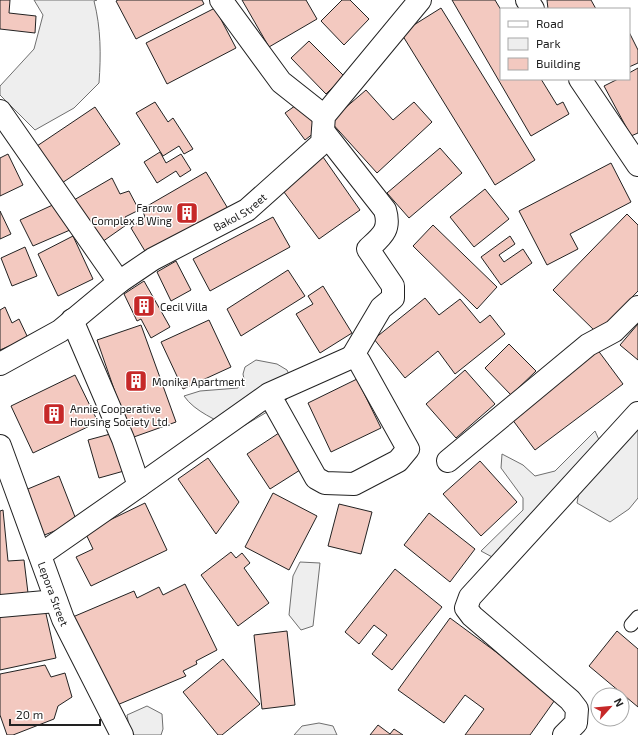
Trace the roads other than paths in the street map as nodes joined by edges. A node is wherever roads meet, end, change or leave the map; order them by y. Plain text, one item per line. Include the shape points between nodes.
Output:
1 (221, 0) edge
2 (420, 0) edge
3 (581, 80) edge
4 (0, 111) edge
5 (324, 123) junction
6 (638, 165) edge
7 (119, 282) junction
8 (638, 307) edge
9 (72, 320) junction
10 (352, 357) junction
11 (0, 364) edge
12 (269, 394) junction
13 (638, 413) edge
14 (0, 446) edge
15 (448, 461) dead end
16 (139, 486) junction
17 (40, 555) junction
18 (56, 601) junction
19 (0, 606) edge
20 (122, 735) edge
21 (564, 735) edge

1 - 5 street via 281,82
2 - 5 street, Bakol Street
3 - 6 street
4 - 7 street
5 - 7 street, Bakol Street via 322,143 247,210 152,260
5 - 10 street via 385,210 388,220 384,234 368,248 392,286 394,298 382,308
7 - 9 street, Bakol Street
8 - 15 street via 614,331 588,345
9 - 11 street, Bakol Street via 60,331
9 - 16 street via 123,439
10 - 12 street
10 - 12 street via 360,361 408,449 398,461 354,484 325,483 316,478
12 - 16 street
13 - 21 street via 470,597 466,608 472,616 570,700 576,709 576,723
14 - 17 street, Lepora Street
16 - 17 street
17 - 18 street, Lepora Street
18 - 19 street
18 - 20 street, Lepora Street

